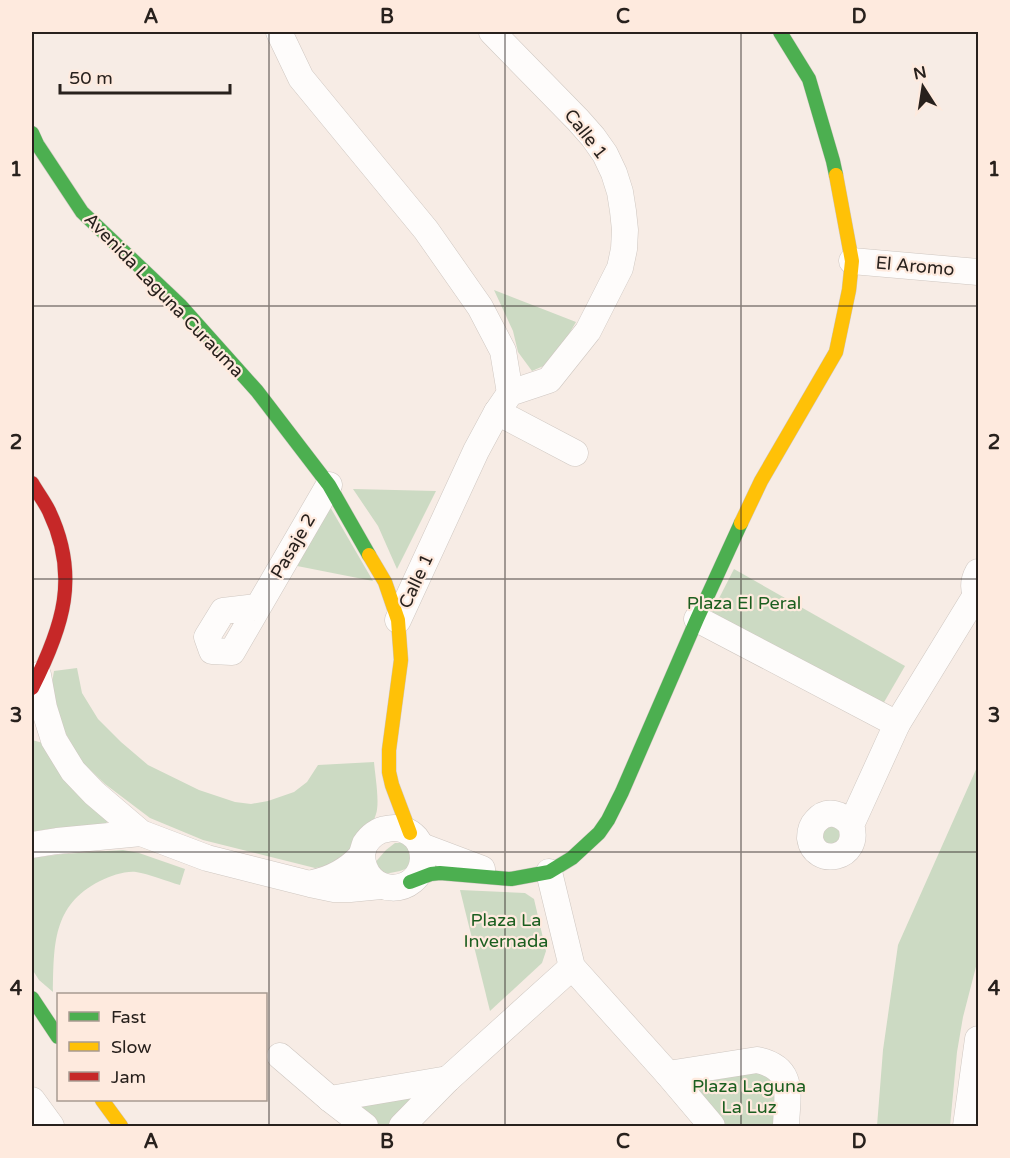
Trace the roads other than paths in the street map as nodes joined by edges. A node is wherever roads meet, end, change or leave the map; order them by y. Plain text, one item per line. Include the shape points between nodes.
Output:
1 (279, 32) edge
2 (492, 32) edge
3 (780, 32) edge
4 (32, 133) edge
5 (852, 261) junction
6 (978, 272) edge
7 (503, 403) junction
8 (575, 453) dead end
9 (32, 483) edge
10 (328, 485) junction
11 (978, 589) edge
12 (257, 607) dead end
13 (697, 619) junction
14 (398, 620) junction
15 (35, 681) edge
16 (897, 724) junction
17 (43, 736) edge
18 (392, 785) junction
19 (851, 825) dead end
20 (383, 829) junction
21 (141, 833) junction
22 (415, 840) junction
23 (32, 845) edge
24 (362, 854) junction
25 (549, 872) junction
26 (511, 879) junction
27 (410, 882) junction
28 (310, 884) junction
29 (381, 886) junction
30 (572, 967) junction
31 (32, 998) edge
32 (57, 1036) edge
33 (978, 1039) edge
34 (280, 1056) dead end
35 (668, 1074) junction
36 (448, 1079) junction
37 (330, 1099) junction
38 (32, 1100) edge
39 (103, 1101) edge
40 (51, 1126) edge
41 (121, 1126) edge
42 (365, 1126) edge
43 (402, 1126) edge
44 (712, 1126) edge
45 (786, 1126) edge
46 (966, 1126) edge

1 - 7 street via 301,78 426,230 480,307 503,351
2 - 7 street, Calle 1 via 593,136 614,174 625,230 620,268 588,331 549,380
3 - 5 street via 810,79 833,161
4 - 10 street, Avenida Laguna Curauma via 82,212 180,305 249,382
5 - 6 street, El Aromo
5 - 13 street via 836,352 761,481
7 - 8 street
7 - 14 street, Calle 1 via 476,451
9 - 15 street via 48,508 62,544 66,589 57,633
10 - 12 street, Pasaje 2
10 - 14 street, Avenida Laguna Curauma via 385,582
11 - 16 street
13 - 16 street
13 - 25 street via 608,820 587,845
14 - 18 street, Avenida Laguna Curauma via 401,660 389,750
15 - 17 street via 44,708
16 - 19 street
17 - 21 street via 94,793
18 - 20 street, Avenida Laguna Curauma
18 - 22 street, Avenida Laguna Curauma
20 - 22 street via 402,829
20 - 24 street via 369,839
21 - 23 street
21 - 28 street via 207,858
22 - 26 street
22 - 27 street, Avenida Laguna Curauma via 423,856 422,866
24 - 28 street via 341,873
24 - 29 street via 366,873
25 - 26 street
25 - 30 street
26 - 27 street via 440,873
27 - 29 street via 401,887
28 - 29 street via 334,889
30 - 35 street
30 - 36 street
31 - 32 street
33 - 46 street
34 - 37 street
35 - 44 street
35 - 45 street via 758,1060 770,1063 784,1074
36 - 37 street
36 - 43 street
37 - 42 street
38 - 40 street
39 - 41 street

